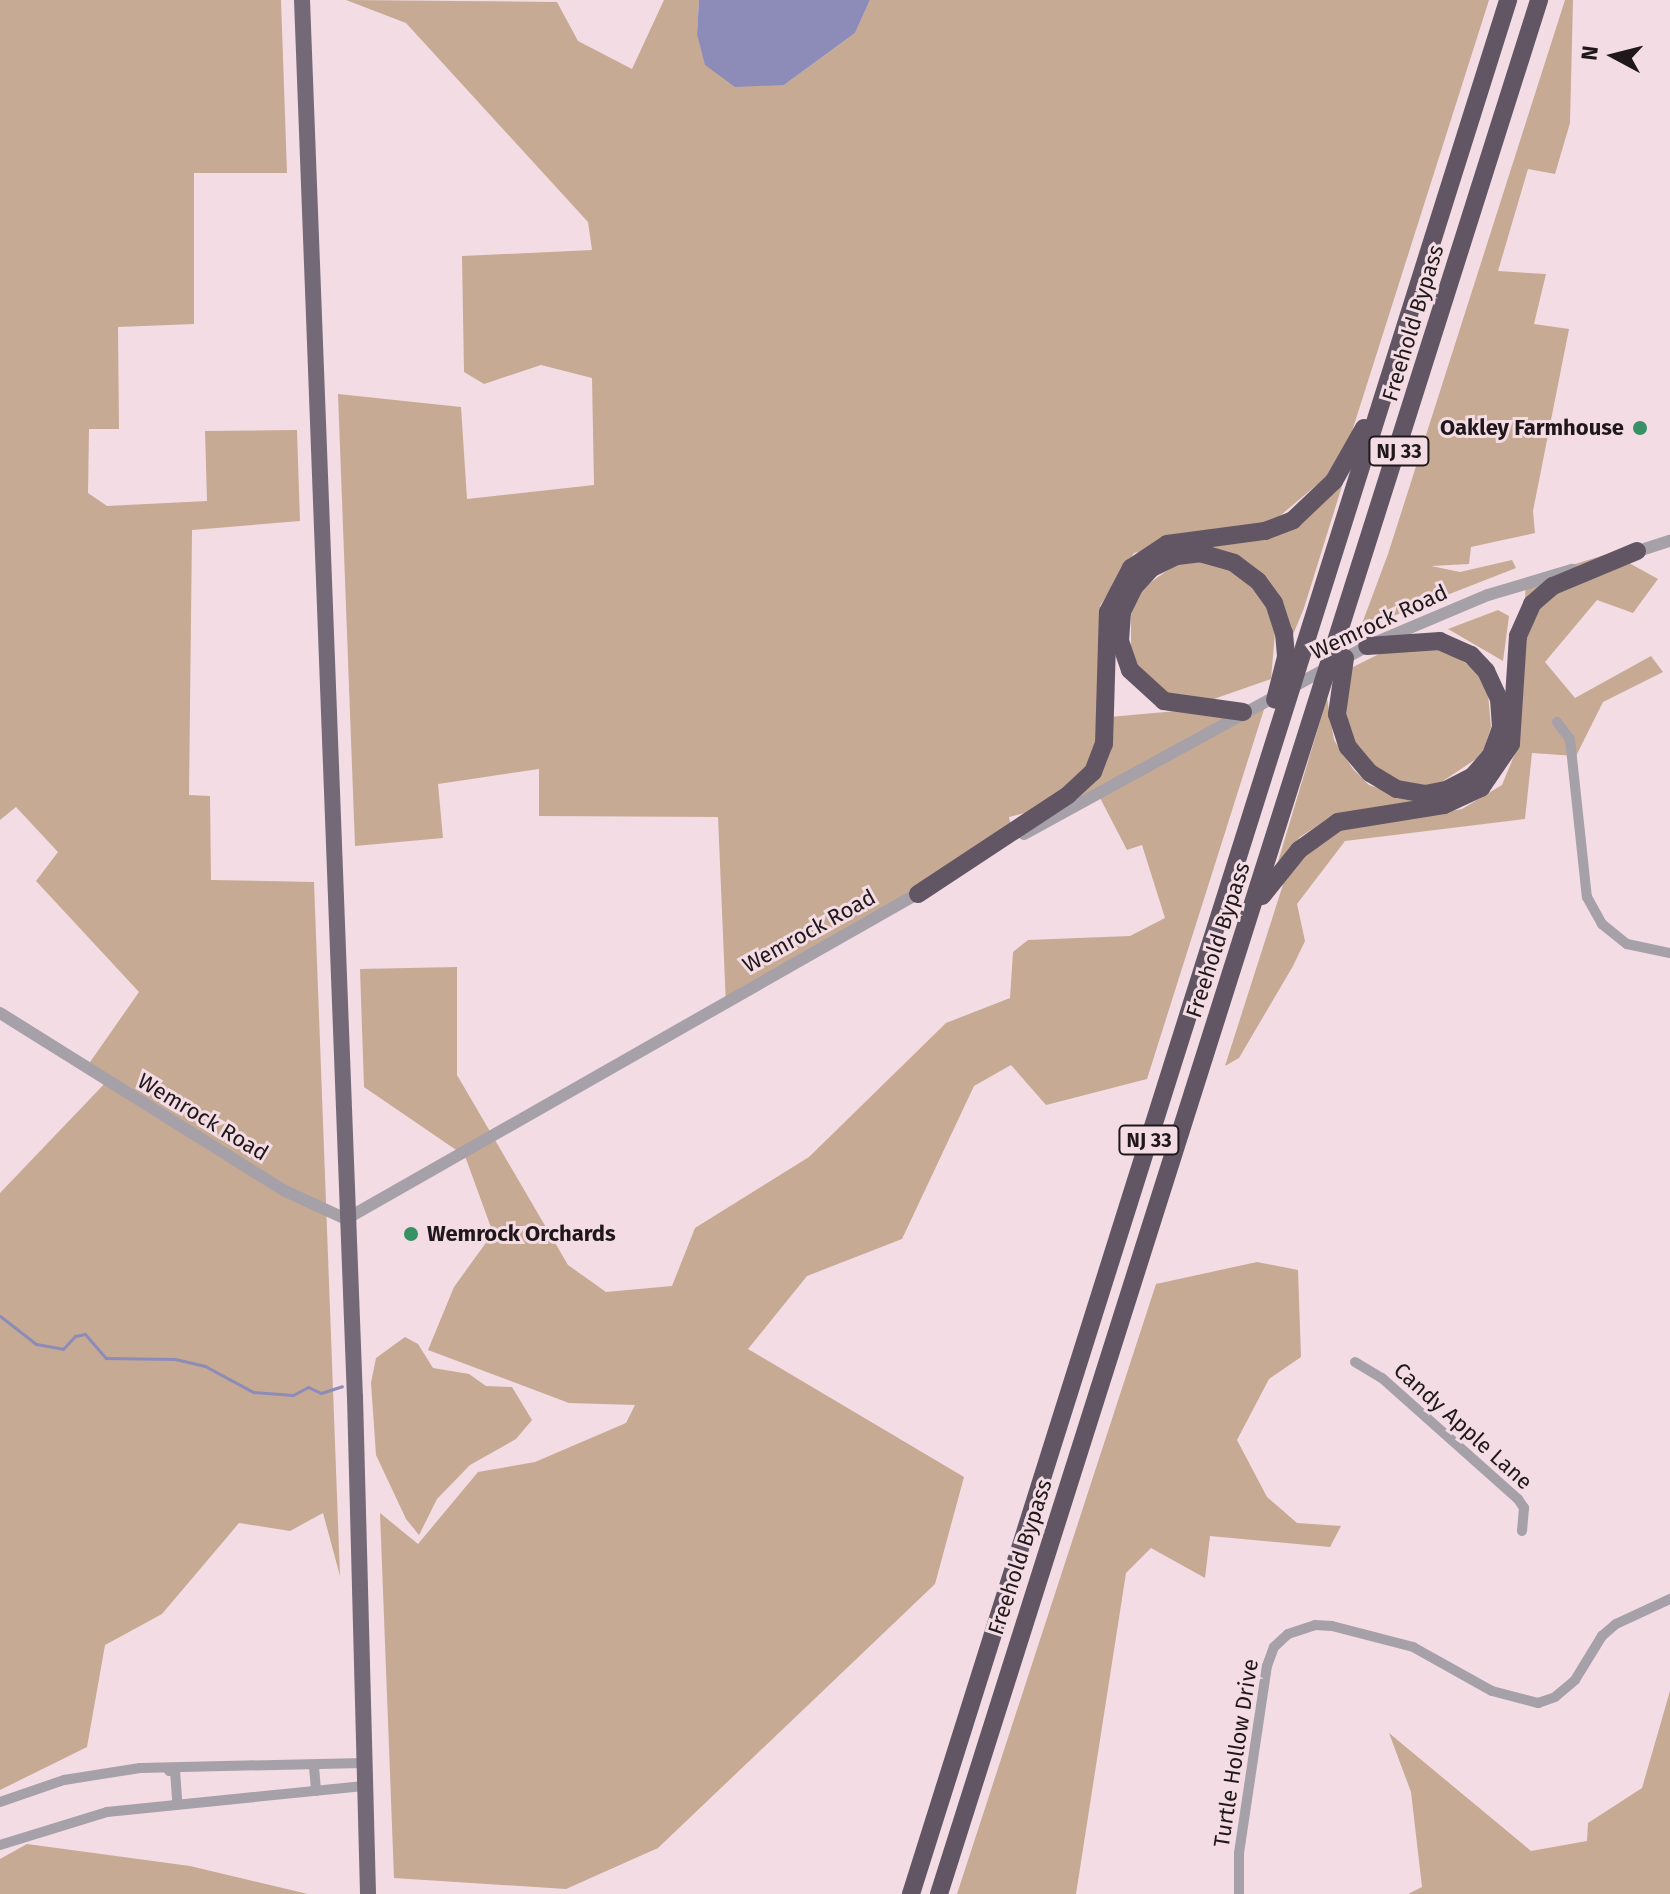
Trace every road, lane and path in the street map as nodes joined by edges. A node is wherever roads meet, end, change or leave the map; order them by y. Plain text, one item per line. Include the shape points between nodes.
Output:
1 (302, 0) edge
2 (1508, 0) edge
3 (1539, 0) edge
4 (1384, 386) junction
5 (1406, 429) junction
6 (1670, 541) edge
7 (1637, 551) junction
8 (1360, 649) junction
9 (1247, 710) junction
10 (1557, 722) dead end
11 (1235, 868) junction
12 (918, 894) junction
13 (1257, 901) junction
14 (1670, 953) edge
15 (0, 1013) edge
16 (346, 1219) junction
17 (1355, 1362) dead end
18 (1522, 1531) dead end
19 (1670, 1599) edge
20 (363, 1763) junction
21 (314, 1767) junction
22 (175, 1770) junction
23 (364, 1786) junction
24 (316, 1791) junction
25 (0, 1802) edge
26 (177, 1802) junction
27 (0, 1845) edge
28 (368, 1894) edge
29 (911, 1894) edge
30 (939, 1894) edge
31 (1239, 1894) edge

1 - 16 main road
2 - 4 highway, Freehold Bypass / NJ 33
3 - 5 highway, Freehold Bypass / NJ 33
4 - 11 highway, Freehold Bypass / NJ 33
4 - 12 highway via 1344,466 1301,514 1265,531 1167,544 1131,568 1108,612 1105,737 1097,766 1068,795
5 - 8 highway via 1344,661 1337,714 1355,758 1387,784 1425,794 1473,776 1491,755 1501,727 1499,699 1486,671 1471,655 1440,641
5 - 13 highway, Freehold Bypass / NJ 33
6 - 7 street, Wemrock Road
7 - 8 street, Wemrock Road via 1488,595
7 - 13 highway via 1553,586 1532,604 1518,636 1511,744 1481,788 1444,805 1338,822 1299,850
8 - 9 street, Wemrock Road
9 - 11 highway via 1164,701 1130,670 1120,641 1122,612 1134,587 1152,568 1192,554 1224,558 1258,581 1280,619 1286,657
9 - 12 street, Wemrock Road
10 - 14 street via 1570,739 1587,897 1602,924 1627,944
11 - 29 highway, Freehold Bypass / NJ 33
12 - 16 street, Wemrock Road
13 - 30 highway, Freehold Bypass / NJ 33
15 - 16 street, Wemrock Road via 283,1190
16 - 20 main road
17 - 18 street, Candy Apple Lane via 1382,1378 1518,1499 1524,1508
19 - 31 street, Turtle Hollow Drive via 1616,1624 1602,1636 1575,1680 1538,1703 1492,1691 1413,1647 1332,1626 1315,1625 1288,1634 1274,1647 1267,1666 1241,1843
20 - 21 street
20 - 23 main road
21 - 22 street
21 - 24 street
22 - 25 street via 64,1780
22 - 26 street
23 - 24 street
23 - 28 main road
24 - 26 street
26 - 27 street via 80,1818

